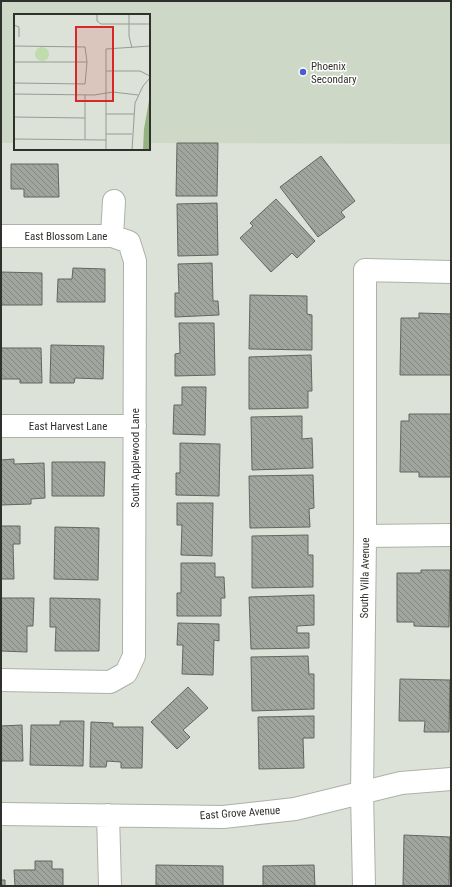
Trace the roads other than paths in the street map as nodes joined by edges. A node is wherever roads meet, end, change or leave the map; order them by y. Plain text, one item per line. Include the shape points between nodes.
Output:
1 (114, 201) dead end
2 (1, 236) edge
3 (121, 239) junction
4 (451, 272) edge
5 (1, 426) edge
6 (135, 426) junction
7 (451, 535) edge
8 (365, 536) junction
9 (1, 680) edge
10 (451, 779) edge
11 (362, 793) junction
12 (1, 814) edge
13 (108, 816) junction
14 (110, 886) edge
15 (364, 886) edge

1 - 3 street, South Applewood Lane
2 - 3 street, East Blossom Lane
3 - 6 street, South Applewood Lane via 134,261
4 - 8 street, South Villa Avenue via 365,270
5 - 6 street, East Harvest Lane
6 - 9 street, South Applewood Lane via 134,656 126,673 110,682
7 - 8 street
8 - 11 street, South Villa Avenue
10 - 11 street, East Grove Avenue via 401,783
11 - 13 street, East Grove Avenue via 295,809 223,817
11 - 15 street, South Villa Avenue
12 - 13 street, East Grove Avenue
13 - 14 street

